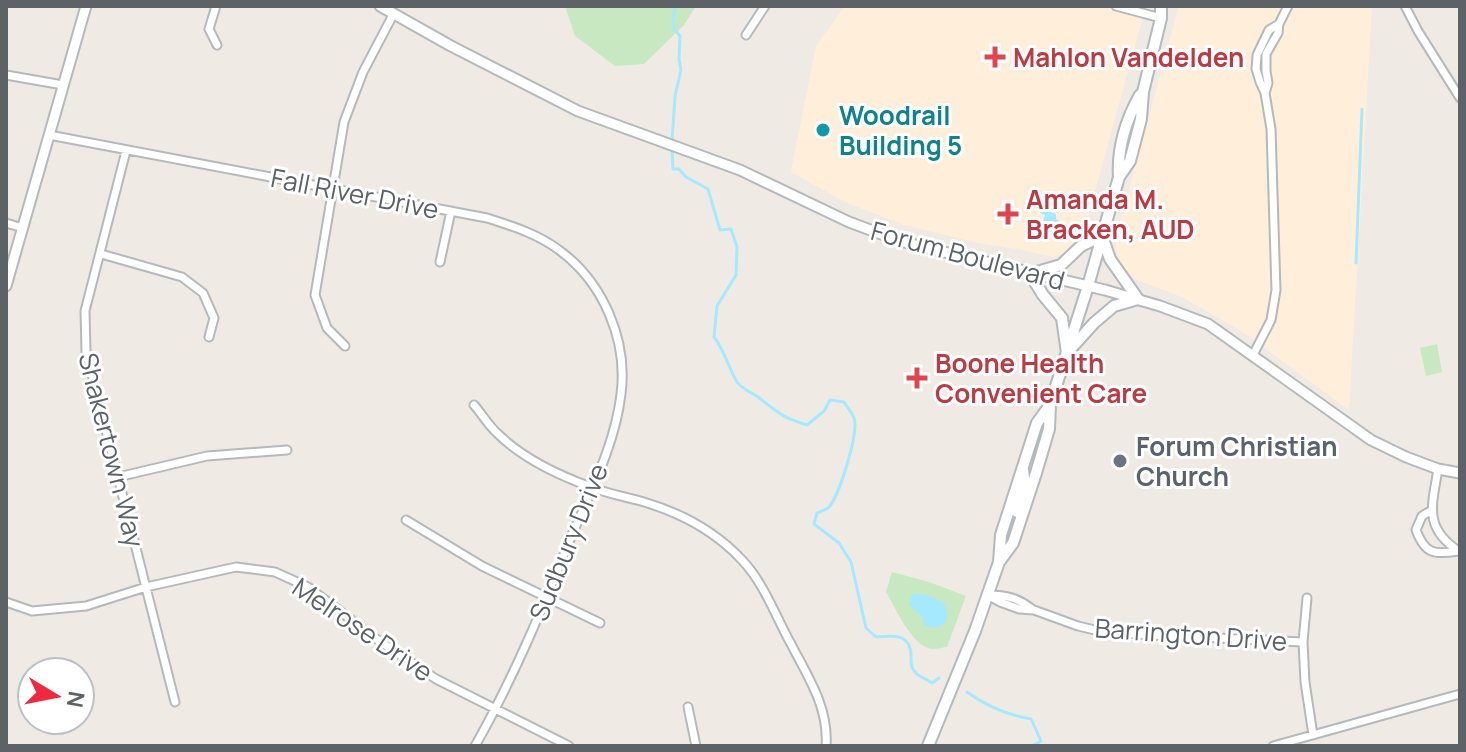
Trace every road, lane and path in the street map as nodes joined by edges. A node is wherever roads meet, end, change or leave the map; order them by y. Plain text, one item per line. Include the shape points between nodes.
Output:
1 (86, 6) edge
2 (216, 6) edge
3 (380, 6) edge
4 (765, 6) edge
5 (1116, 6) edge
6 (1169, 6) edge
7 (1288, 6) edge
8 (1405, 6) edge
9 (1161, 12) edge
10 (394, 13) junction
11 (746, 35) dead end
12 (217, 45) dead end
13 (6, 75) edge
14 (63, 85) junction
15 (1460, 98) edge
16 (49, 135) junction
17 (126, 151) junction
18 (333, 189) junction
19 (451, 211) junction
20 (6, 223) edge
21 (23, 228) junction
22 (1102, 236) junction
23 (101, 254) junction
24 (440, 262) dead end
25 (1030, 274) junction
26 (6, 286) edge
27 (1088, 286) junction
28 (1138, 299) junction
29 (615, 329) joint
30 (209, 337) dead end
31 (345, 346) dead end
32 (1067, 353) junction
33 (1253, 355) junction
34 (474, 405) dead end
35 (1050, 405) junction
36 (287, 450) dead end
37 (1022, 468) junction
38 (1438, 469) junction
39 (1460, 473) edge
40 (118, 477) junction
41 (593, 488) junction
42 (1432, 510) junction
43 (1022, 518) junction
44 (406, 520) dead end
45 (1459, 552) edge
46 (999, 562) junction
47 (146, 587) junction
48 (987, 595) junction
49 (1307, 598) dead end
50 (546, 599) junction
51 (6, 602) edge
52 (600, 623) dead end
53 (1303, 642) junction
54 (1460, 694) edge
55 (175, 702) dead end
56 (688, 707) dead end
57 (496, 708) junction
58 (1313, 735) junction
59 (475, 746) edge
60 (569, 746) edge
61 (696, 746) edge
62 (826, 746) edge
63 (928, 746) edge
64 (1273, 746) edge

1 - 14 street
2 - 12 street via 209,29
3 - 10 street, Forum Boulevard
4 - 11 street
5 - 9 street
6 - 9 main road
7 - 33 street via 1257,55 1271,129 1276,290 1271,320
8 - 15 street
9 - 22 main road via 1138,133
10 - 18 street via 353,95
10 - 25 street, Forum Boulevard via 578,111 740,170 900,241
13 - 14 street
14 - 16 street
16 - 17 street, Fall River Drive
16 - 21 street
17 - 18 street, Fall River Drive
17 - 23 street, Shakertown Way
18 - 19 street, Fall River Drive
18 - 31 street via 315,295 327,328
19 - 24 street
19 - 29 street, Fall River Drive via 522,229 559,250 597,290
20 - 21 street
21 - 26 street
22 - 25 main road via 1061,265
22 - 27 main road
22 - 28 main road via 1110,259
23 - 30 street via 182,277 203,293 214,318
23 - 40 street, Shakertown Way via 85,311 86,351
25 - 27 street, Forum Boulevard
25 - 32 main road via 1062,318
27 - 28 street, Forum Boulevard
27 - 32 main road
28 - 32 main road via 1114,306
28 - 33 street, Forum Boulevard via 1208,324
29 - 41 street, Sudbury Drive via 623,361 621,395
32 - 35 main road
33 - 38 street, Forum Boulevard via 1371,440
34 - 41 street via 496,433 523,453
35 - 37 main road via 1037,423
35 - 43 main road via 1049,429
36 - 40 street via 207,456
37 - 43 main road via 1025,485 1017,512
37 - 46 main road via 1001,535
38 - 39 street, Forum Boulevard
38 - 42 street
40 - 47 street, Shakertown Way
41 - 50 street, Sudbury Drive
41 - 62 street via 675,513 699,525 744,562 823,707
42 - 45 street via 1442,537
42 - 45 street via 1422,516 1416,530 1421,542 1435,552
43 - 46 main road
44 - 50 street
46 - 48 main road
47 - 51 street, Melrose Drive via 86,606 32,611
47 - 55 street, Shakertown Way
47 - 57 street, Melrose Drive via 236,567 275,572 308,587 436,679
48 - 53 street, Barrington Drive via 1020,600 1034,610 1099,631
48 - 63 main road
49 - 53 street
50 - 52 street
50 - 57 street, Sudbury Drive
53 - 58 street
54 - 58 street
56 - 61 street
57 - 59 street, Sudbury Drive
57 - 60 street, Melrose Drive
58 - 64 street

